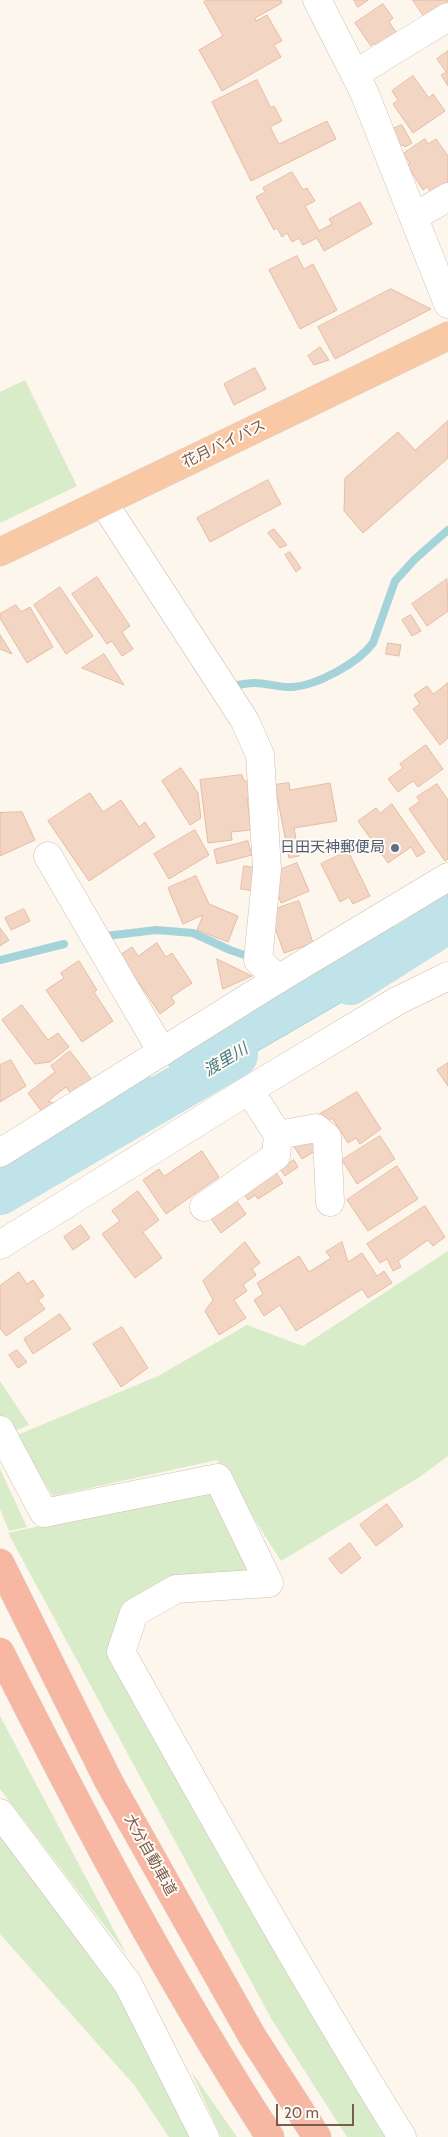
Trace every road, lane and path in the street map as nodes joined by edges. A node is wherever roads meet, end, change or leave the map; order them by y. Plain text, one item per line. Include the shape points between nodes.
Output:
1 (317, 0) edge
2 (448, 17) edge
3 (355, 74) junction
4 (448, 197) edge
5 (414, 217) junction
6 (448, 304) edge
7 (448, 336) edge
8 (103, 502) junction
9 (0, 552) edge
10 (48, 856) dead end
11 (448, 876) edge
12 (448, 976) edge
13 (278, 980) junction
14 (162, 1052) junction
15 (249, 1090) junction
16 (278, 1135) junction
17 (0, 1153) edge
18 (330, 1202) dead end
19 (204, 1206) dead end
20 (0, 1245) edge
21 (0, 1430) edge
22 (0, 1563) edge
23 (0, 1652) edge
24 (0, 1813) edge
25 (205, 2137) edge
26 (270, 2137) edge
27 (317, 2137) edge
28 (402, 2137) edge

1 - 3 street
2 - 3 street
3 - 5 street
4 - 5 street
5 - 6 street
7 - 8 highway, 花月バイパス
8 - 9 highway, 花月バイパス
8 - 13 street via 245,722 260,755 267,869 258,960
10 - 14 street
11 - 13 street
12 - 15 street via 397,1001
13 - 14 street
14 - 17 street
15 - 16 street
15 - 20 street
16 - 18 street via 316,1128 327,1137
16 - 19 street via 276,1156
21 - 28 street via 44,1513 218,1478 269,1583 176,1589 134,1613 120,1652 330,2022
22 - 27 highway, 大分自動車道 via 109,1782 252,2036
23 - 26 highway via 85,1819 219,2058
24 - 25 street via 128,1984

